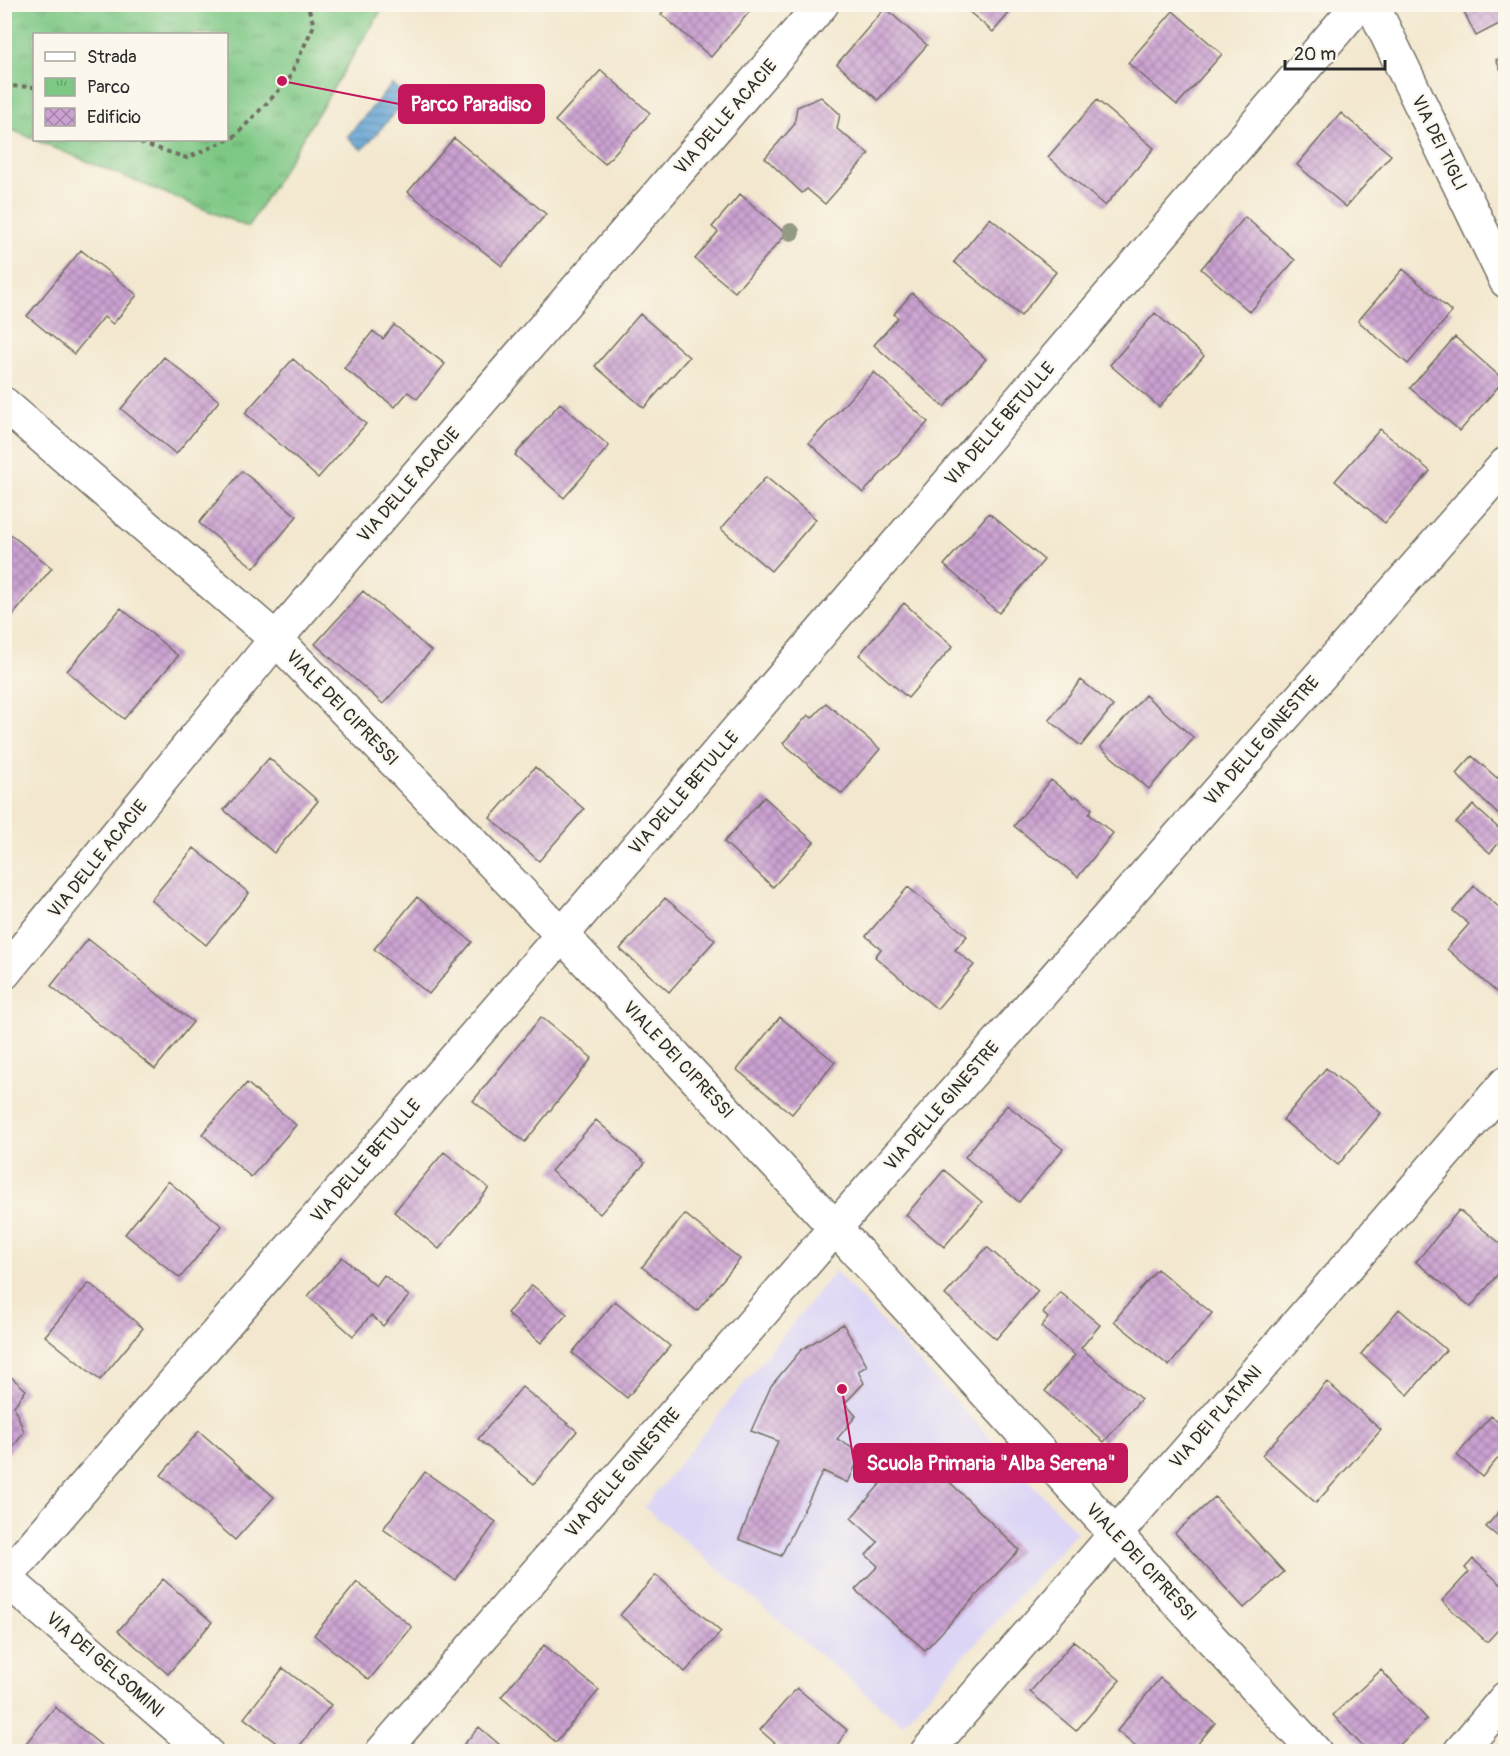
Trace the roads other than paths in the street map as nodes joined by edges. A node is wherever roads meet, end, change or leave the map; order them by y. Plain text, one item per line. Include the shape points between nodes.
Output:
1 (822, 4) edge
2 (1359, 4) edge
3 (1371, 4) edge
4 (1506, 281) edge
5 (4, 404) edge
6 (1506, 464) edge
7 (276, 639) junction
8 (562, 935) junction
9 (11, 953) edge
10 (1506, 1083) edge
11 (835, 1228) junction
12 (1115, 1534) junction
13 (5, 1578) edge
14 (1506, 1698) edge
15 (206, 1752) edge
16 (381, 1752) edge
17 (927, 1752) edge
18 (1315, 1752) edge
19 (1460, 1752) edge

1 - 7 street, VIA DELLE ACACIE
2 - 8 street, VIA DELLE BETULLE
3 - 4 street, VIA DEI TIGLI
5 - 7 street, VIALE DEI CIPRESSI
6 - 11 street, VIA DELLE GINESTRE
7 - 8 street, VIALE DEI CIPRESSI
7 - 9 street, VIA DELLE ACACIE
8 - 11 street, VIALE DEI CIPRESSI
8 - 13 street, VIA DELLE BETULLE
10 - 12 street, VIA DEI PLATANI
11 - 12 street, VIALE DEI CIPRESSI
11 - 16 street, VIA DELLE GINESTRE
12 - 17 street, VIA DEI PLATANI
12 - 18 street, VIALE DEI CIPRESSI
13 - 15 street, VIA DEI GELSOMINI
14 - 19 street

